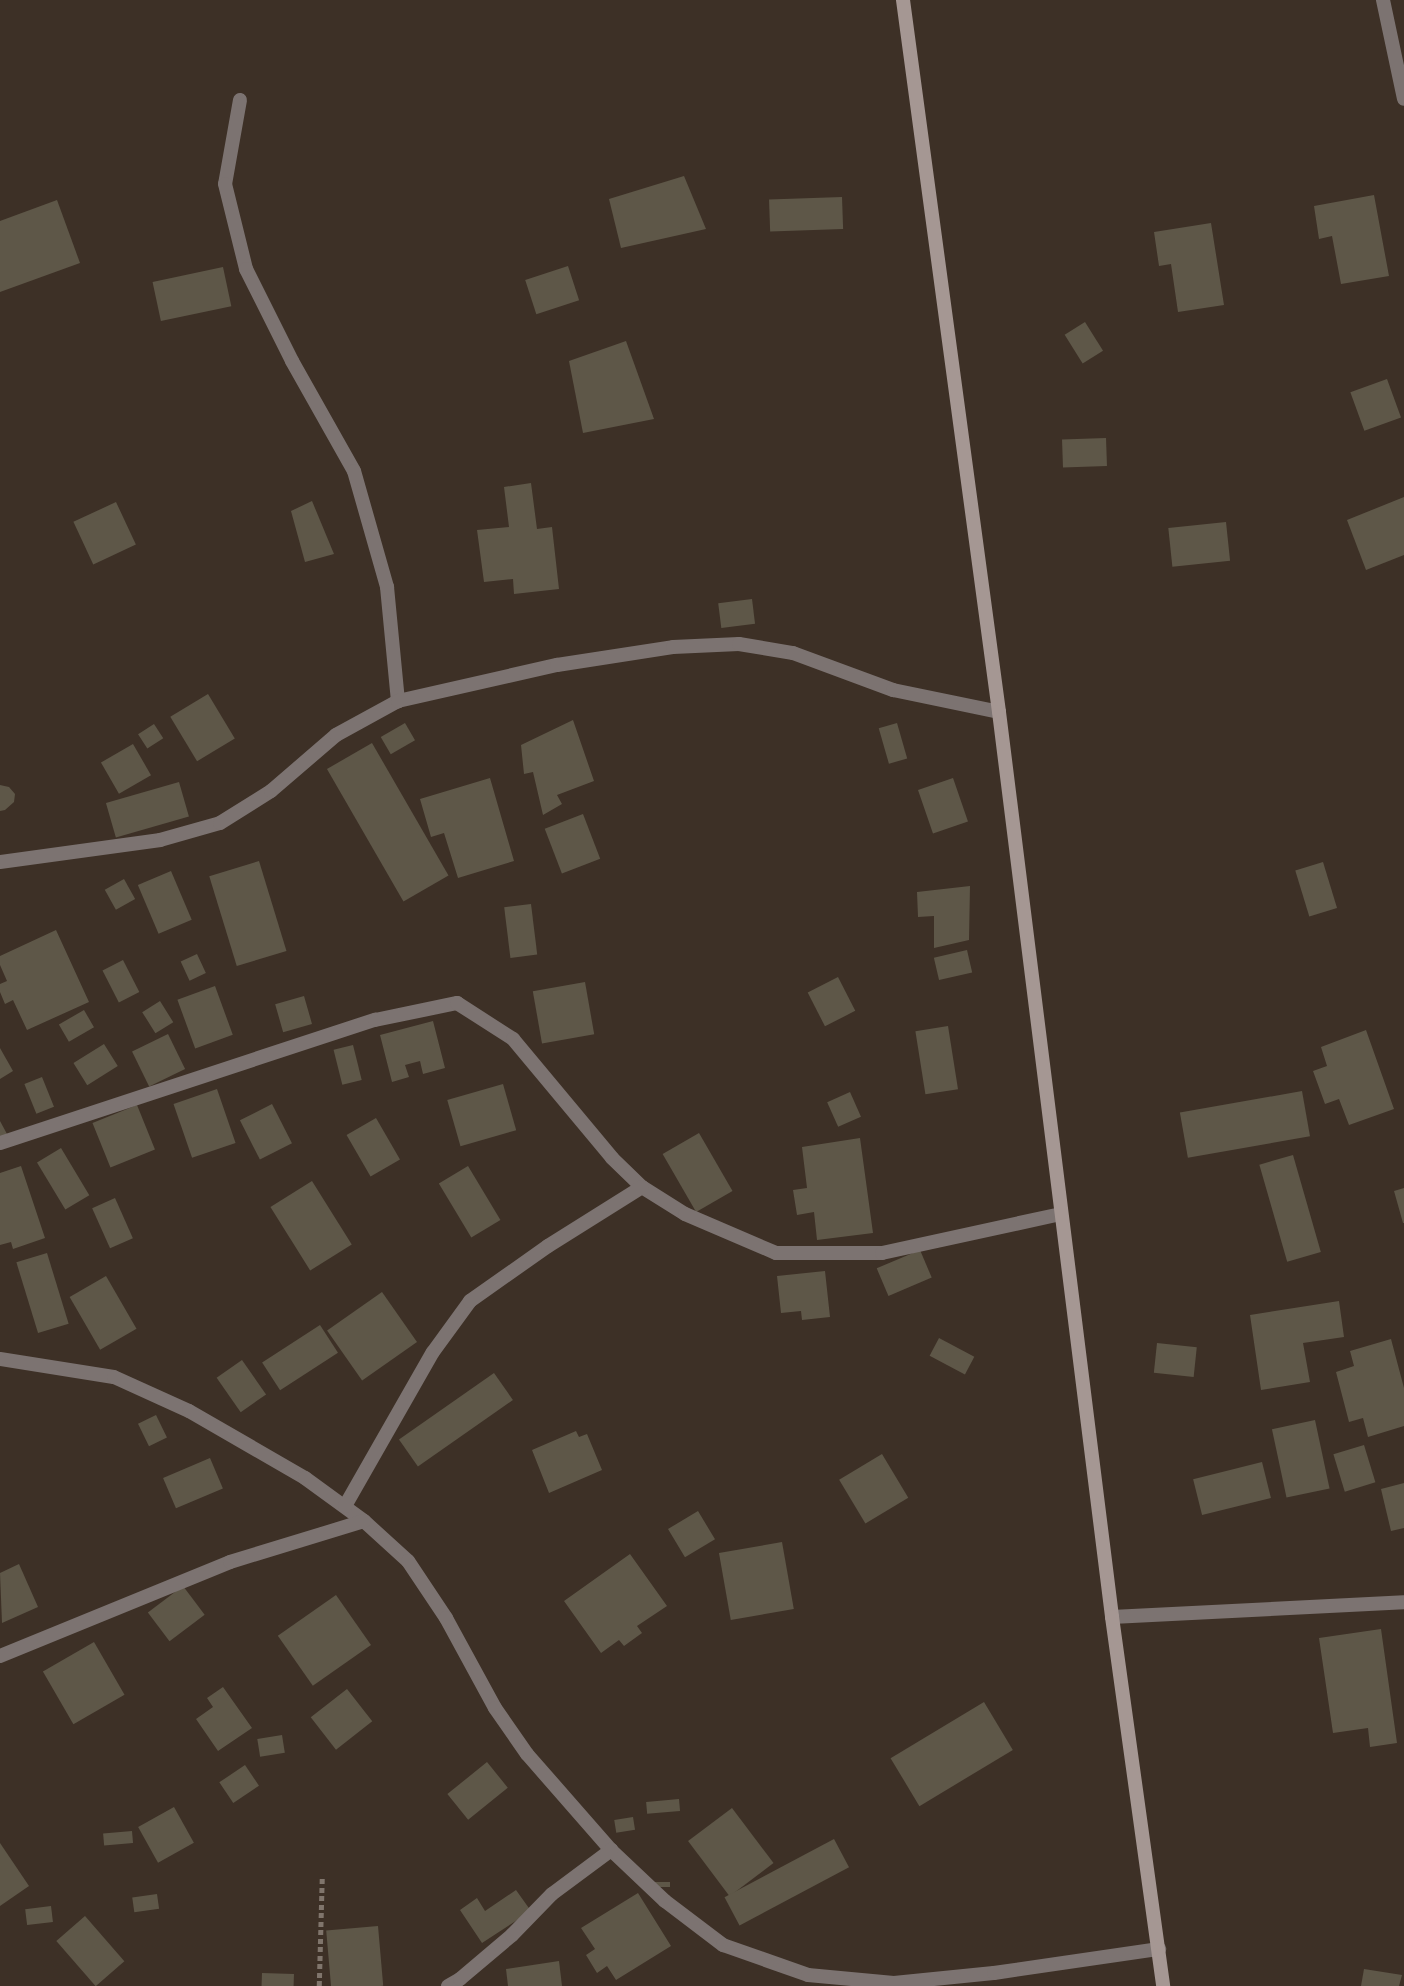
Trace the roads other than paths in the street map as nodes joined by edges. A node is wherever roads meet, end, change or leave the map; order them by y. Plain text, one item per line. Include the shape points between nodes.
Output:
1 (904, 0) edge
2 (1383, 0) edge
3 (1404, 99) edge
4 (240, 100) dead end
5 (398, 701) junction
6 (999, 712) junction
7 (0, 862) edge
8 (0, 1143) edge
9 (642, 1187) junction
10 (1061, 1214) junction
11 (0, 1359) edge
12 (345, 1506) junction
13 (364, 1521) junction
14 (1404, 1602) edge
15 (1112, 1618) junction
16 (0, 1656) edge
17 (611, 1850) junction
18 (1159, 1949) junction
19 (448, 1986) edge
20 (1163, 1986) edge

1 - 6 main road
2 - 3 street
4 - 5 street via 225,184 246,269 354,471 387,587
5 - 6 street via 557,665 673,647 739,644 793,653 892,690
5 - 7 street via 336,735 271,791 219,823 160,840
6 - 10 main road
8 - 9 street via 376,1020 457,1003 513,1038 611,1158
9 - 10 street via 685,1214 776,1253 882,1253
9 - 12 street via 470,1301 433,1352
10 - 15 main road
11 - 12 street via 114,1377 188,1411
12 - 13 street
13 - 16 street via 230,1562
13 - 17 street via 408,1561 527,1754
14 - 15 street
15 - 18 main road
17 - 18 street via 723,1945 808,1975 894,1983
17 - 19 street via 552,1894 512,1935
18 - 20 main road

